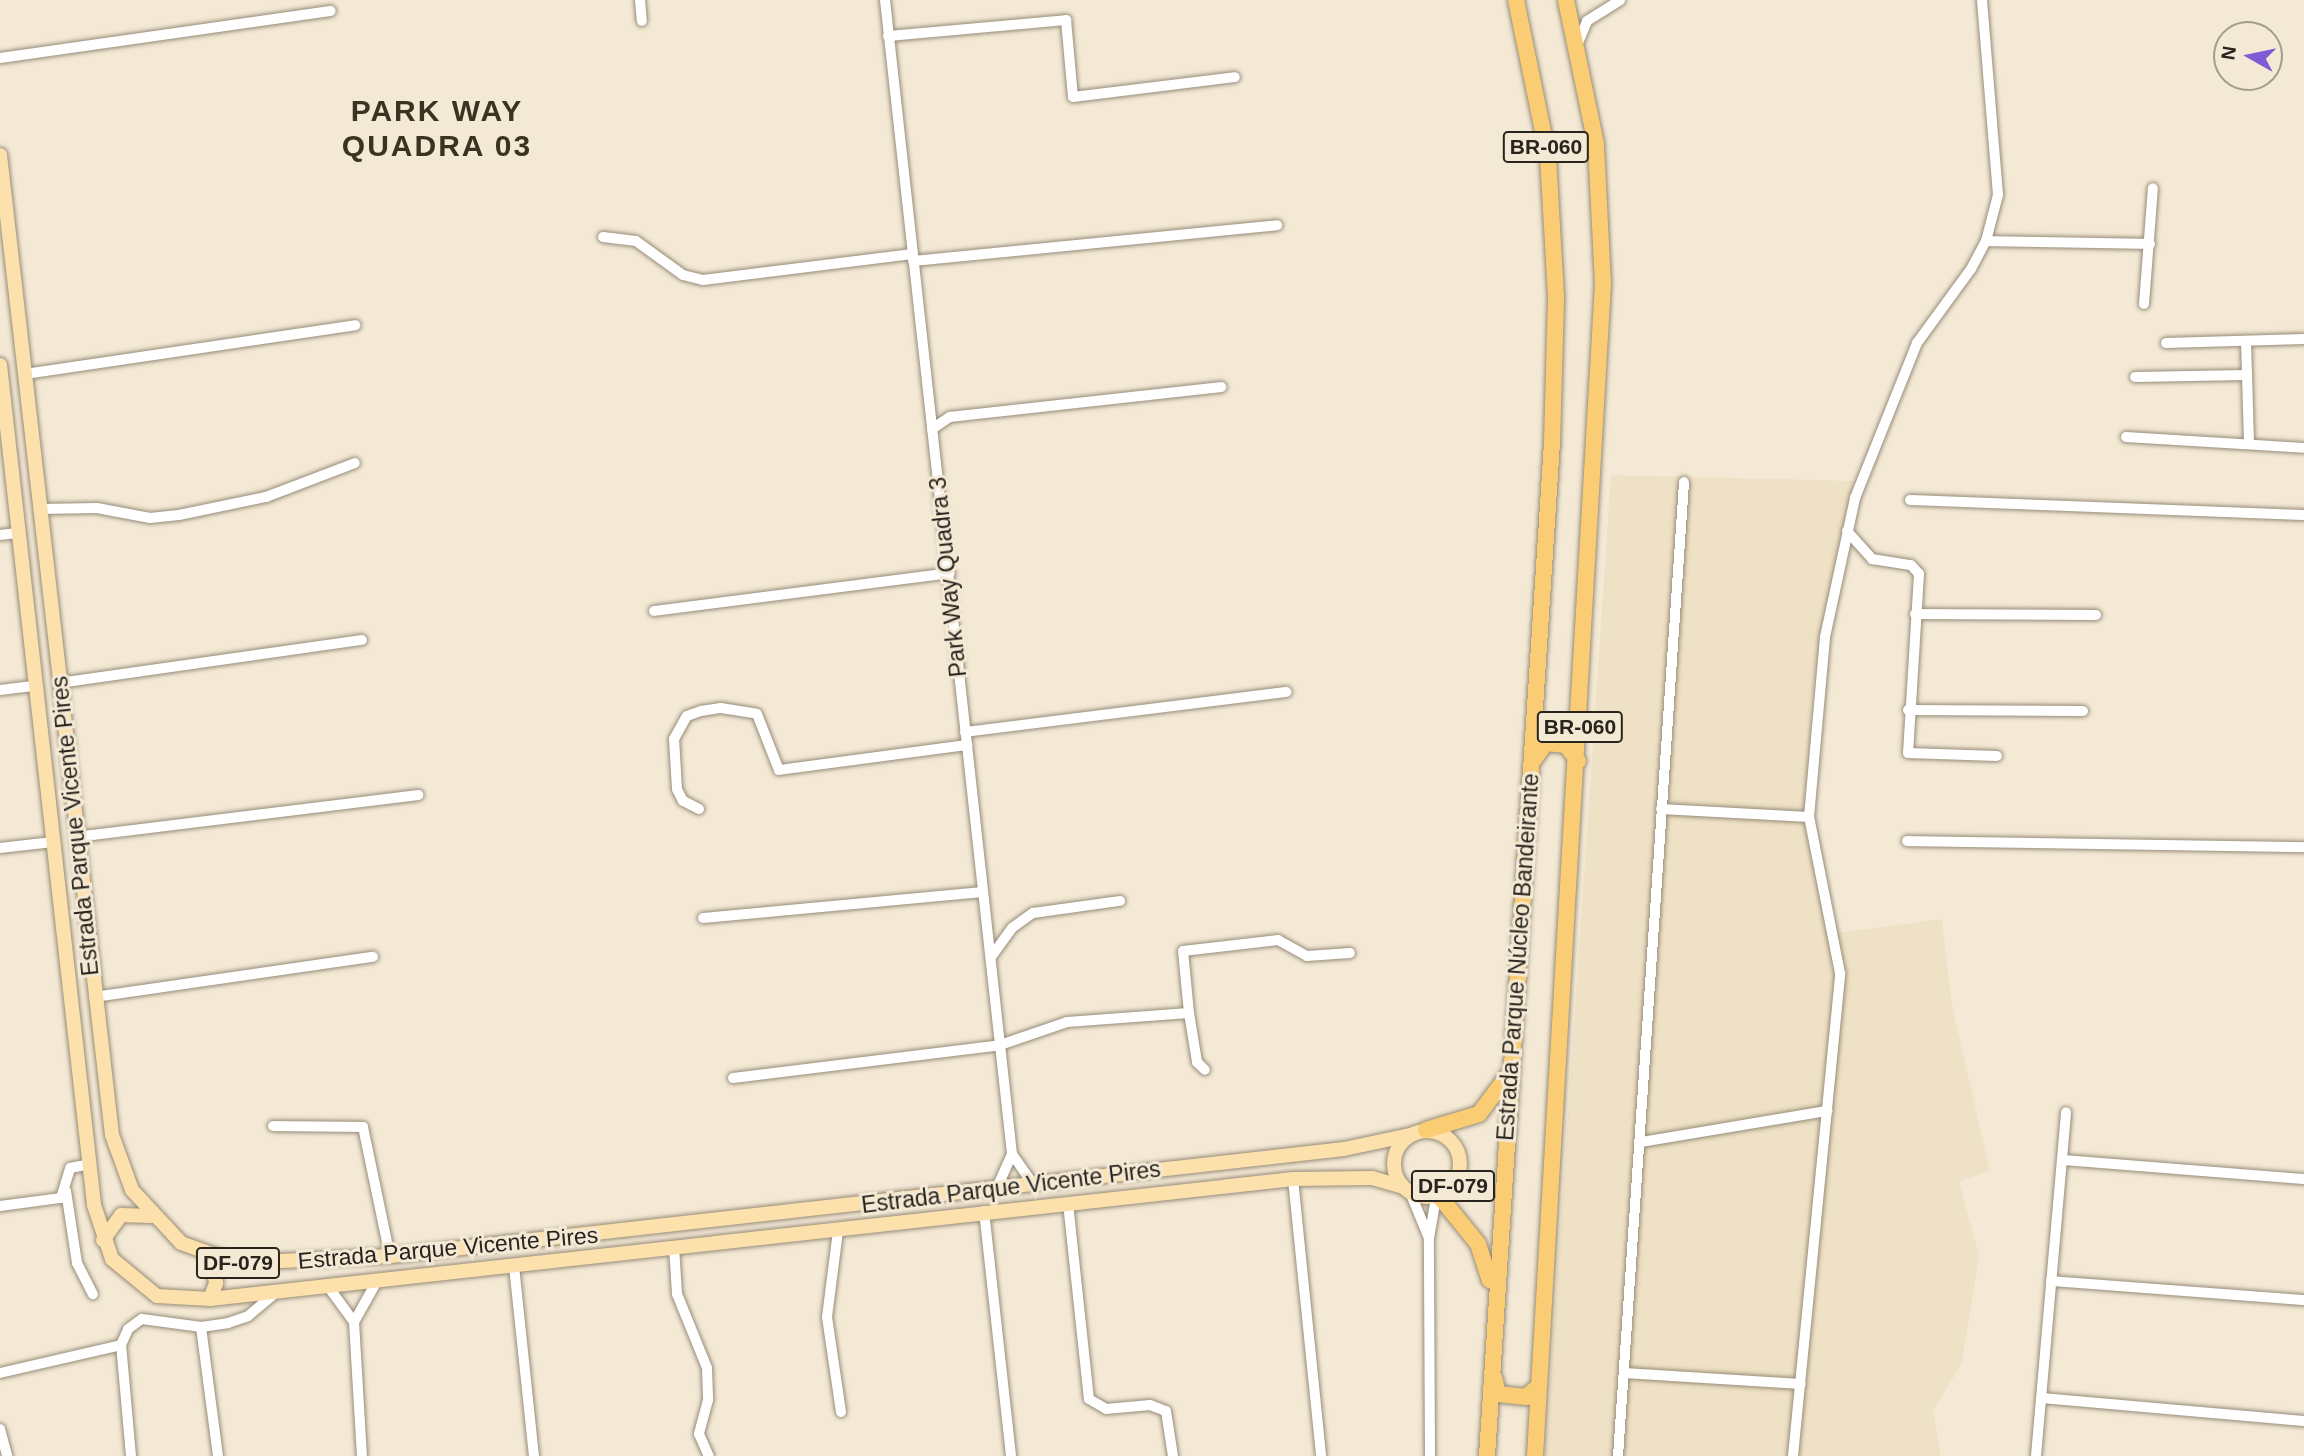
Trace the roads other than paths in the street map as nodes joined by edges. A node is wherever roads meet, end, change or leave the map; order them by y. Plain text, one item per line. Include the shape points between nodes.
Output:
1 (640, 0) edge
2 (885, 0) edge
3 (1516, 0) edge
4 (1566, 0) edge
5 (1620, 0) edge
6 (1982, 0) edge
7 (331, 10) dead end
8 (642, 21) dead end
9 (888, 36) junction
10 (1577, 45) junction
11 (0, 58) edge
12 (1235, 77) dead end
13 (0, 155) edge
14 (2153, 188) dead end
15 (1277, 225) dead end
16 (603, 237) dead end
17 (1986, 241) junction
18 (2150, 244) junction
19 (913, 257) junction
20 (2144, 304) dead end
21 (355, 325) dead end
22 (2304, 339) edge
23 (2246, 341) junction
24 (2166, 343) dead end
25 (0, 365) edge
26 (0, 372) edge
27 (26, 374) junction
28 (2245, 375) junction
29 (2135, 377) dead end
30 (1221, 387) dead end
31 (930, 409) junction
32 (950, 417) junction
33 (932, 429) junction
34 (2126, 438) dead end
35 (2249, 444) junction
36 (2304, 448) edge
37 (355, 463) dead end
38 (1684, 482) dead end
39 (1910, 500) dead end
40 (41, 509) junction
41 (2304, 515) edge
42 (1847, 531) junction
43 (17, 533) junction
44 (0, 534) edge
45 (950, 573) junction
46 (653, 611) dead end
47 (1915, 614) junction
48 (2096, 615) dead end
49 (362, 640) dead end
50 (59, 683) junction
51 (35, 687) junction
52 (0, 690) edge
53 (1287, 692) dead end
54 (1908, 710) junction
55 (2082, 710) dead end
56 (965, 732) junction
57 (967, 745) junction
58 (1997, 756) dead end
59 (1578, 761) junction
60 (1531, 764) junction
61 (418, 795) dead end
62 (1661, 809) junction
63 (699, 810) dead end
64 (1809, 817) junction
65 (76, 837) junction
66 (1907, 841) dead end
67 (53, 842) junction
68 (2304, 847) edge
69 (0, 848) edge
70 (983, 892) junction
71 (1120, 901) dead end
72 (703, 919) dead end
73 (1350, 953) dead end
74 (373, 957) dead end
75 (991, 957) junction
76 (94, 997) junction
77 (1189, 1013) junction
78 (1000, 1045) junction
79 (1512, 1069) junction
80 (1205, 1070) dead end
81 (733, 1078) dead end
82 (1827, 1111) junction
83 (2066, 1112) dead end
84 (273, 1126) dead end
85 (1426, 1130) junction
86 (1410, 1135) junction
87 (1641, 1142) junction
88 (1012, 1154) junction
89 (2062, 1160) junction
90 (91, 1164) junction
91 (1293, 1179) junction
92 (2304, 1179) edge
93 (1033, 1184) junction
94 (995, 1190) junction
95 (1406, 1190) junction
96 (66, 1191) junction
97 (1438, 1197) junction
98 (1068, 1203) junction
99 (0, 1206) edge
100 (984, 1211) junction
101 (151, 1216) junction
102 (717, 1221) junction
103 (838, 1231) junction
104 (1429, 1238) junction
105 (103, 1240) junction
106 (722, 1244) junction
107 (674, 1247) junction
108 (390, 1256) junction
109 (212, 1257) junction
110 (514, 1266) junction
111 (377, 1281) junction
112 (2052, 1281) junction
113 (327, 1285) junction
114 (278, 1291) junction
115 (93, 1294) dead end
116 (1494, 1297) junction
117 (209, 1299) junction
118 (2304, 1300) edge
119 (354, 1322) junction
120 (201, 1327) junction
121 (121, 1345) junction
122 (1492, 1367) junction
123 (0, 1373) edge
124 (1624, 1373) junction
125 (1801, 1384) junction
126 (1539, 1386) junction
127 (2041, 1398) junction
128 (841, 1412) dead end
129 (2304, 1421) edge
130 (0, 1429) edge
131 (7, 1456) edge
132 (131, 1456) edge
133 (218, 1456) edge
134 (362, 1456) edge
135 (534, 1456) edge
136 (709, 1456) edge
137 (1011, 1456) edge
138 (1173, 1456) edge
139 (1321, 1456) edge
140 (1430, 1456) edge
141 (1487, 1456) edge
142 (1535, 1456) edge
143 (1618, 1456) edge
144 (1793, 1456) edge
145 (2036, 1456) edge

1 - 8 street
2 - 9 street, Park Way Quadra 3
3 - 60 highway, Estrada Parque Núcleo Bandeirante / BR-060 via 1548,156 1556,296
4 - 10 highway, Estrada Parque Núcleo Bandeirante / BR-060
5 - 10 street via 1587,22
6 - 17 street via 1998,160 1998,195
7 - 11 street
9 - 12 street via 1066,20 1073,97
9 - 19 street, Park Way Quadra 3
10 - 59 highway, Estrada Parque Núcleo Bandeirante / BR-060 via 1595,144 1603,284
13 - 27 main road, Estrada Parque Vicente Pires / DF-079
14 - 18 street
15 - 19 street
16 - 19 street via 636,241 682,275 703,280
17 - 18 street
17 - 42 street via 1917,343
18 - 20 street
19 - 31 street, Park Way Quadra 3
21 - 27 street
22 - 23 street
23 - 24 street
23 - 28 street
25 - 26 main road, Estrada Parque Vicente Pires / DF-079
26 - 43 main road, Estrada Parque Vicente Pires / DF-079
27 - 40 main road, Estrada Parque Vicente Pires / DF-079
28 - 29 street
28 - 35 street
30 - 32 street
31 - 32 street
31 - 33 street, Park Way Quadra 3
32 - 33 street
33 - 45 street, Park Way Quadra 3
34 - 35 street
35 - 36 street
37 - 40 street via 266,497 178,515 150,518 97,508
38 - 62 street
39 - 41 street
40 - 50 main road, Estrada Parque Vicente Pires / DF-079
42 - 47 street via 1872,559 1911,565 1919,574
42 - 64 street via 1825,637
43 - 44 street
43 - 51 main road, Estrada Parque Vicente Pires / DF-079
45 - 46 street
45 - 56 street, Park Way Quadra 3
47 - 48 street
47 - 54 street
49 - 50 street
50 - 65 main road, Estrada Parque Vicente Pires / DF-079
51 - 52 street
51 - 67 main road, Estrada Parque Vicente Pires / DF-079
53 - 56 street
54 - 55 street
54 - 58 street via 1908,753
56 - 57 street, Park Way Quadra 3
57 - 63 street via 779,770 757,714 701,711 687,716 674,739 677,789 683,801
57 - 70 street, Park Way Quadra 3
59 - 60 highway via 1566,746 1546,743
59 - 126 highway, Estrada Parque Núcleo Bandeirante / BR-060
60 - 79 highway, Estrada Parque Núcleo Bandeirante / BR-060
61 - 65 street
62 - 64 street
62 - 87 street
64 - 82 street via 1840,973
65 - 76 main road, Estrada Parque Vicente Pires / DF-079
66 - 68 street
67 - 69 street
67 - 90 main road, Estrada Parque Vicente Pires / DF-079
70 - 72 street
70 - 75 street, Park Way Quadra 3
71 - 75 street via 1033,913 1012,928
73 - 77 street via 1307,956 1278,940 1183,950
74 - 76 street
75 - 78 street, Park Way Quadra 3
76 - 101 main road, Estrada Parque Vicente Pires / DF-079 via 116,1154 132,1190
77 - 78 street via 1067,1022
77 - 80 street via 1197,1062
78 - 81 street
78 - 88 street, Park Way Quadra 3
79 - 85 highway via 1479,1114
79 - 116 highway, Estrada Parque Núcleo Bandeirante / BR-060
82 - 87 street
82 - 125 street
83 - 89 street
84 - 108 street via 363,1127
85 - 86 main road, Estrada Parque Vicente Pires / DF-079
85 - 97 main road, DF-079 via 1449,1140 1458,1155 1457,1178
86 - 93 main road, Estrada Parque Vicente Pires / DF-079 via 1344,1150
86 - 95 main road, DF-079 via 1394,1155 1394,1172
87 - 124 street
88 - 93 street, Park Way Quadra 3
88 - 94 street, Park Way Quadra 3 via 1005,1179
89 - 92 street
89 - 112 street
90 - 96 street via 70,1168
90 - 105 main road, Estrada Parque Vicente Pires / DF-079
91 - 95 main road, Estrada Parque Vicente Pires / DF-079 via 1372,1178
91 - 98 main road, Estrada Parque Vicente Pires / DF-079
91 - 139 street
93 - 94 main road, Estrada Parque Vicente Pires / DF-079
94 - 102 main road, Estrada Parque Vicente Pires / DF-079
95 - 97 main road, Estrada Parque Vicente Pires / DF-079
95 - 104 street
96 - 99 street via 56,1200
96 - 115 street via 77,1263
97 - 104 street
97 - 116 highway via 1478,1244
98 - 100 main road, Estrada Parque Vicente Pires / DF-079
98 - 138 street via 1089,1399 1106,1409 1150,1405 1166,1411
100 - 103 main road, Estrada Parque Vicente Pires / DF-079
100 - 137 street
101 - 105 main road via 121,1214
101 - 109 main road, Estrada Parque Vicente Pires / DF-079 via 181,1242
102 - 106 main road via 713,1231
102 - 108 main road, Estrada Parque Vicente Pires / DF-079
103 - 106 main road, Estrada Parque Vicente Pires / DF-079
103 - 128 street via 827,1309
104 - 140 street
105 - 117 main road, Estrada Parque Vicente Pires / DF-079 via 125,1273 157,1296
106 - 107 main road, Estrada Parque Vicente Pires / DF-079
107 - 110 main road, Estrada Parque Vicente Pires / DF-079
107 - 136 street via 677,1294 707,1368 708,1399 699,1434
108 - 109 main road, Estrada Parque Vicente Pires / DF-079 via 267,1264
109 - 117 main road via 216,1283
110 - 111 main road, Estrada Parque Vicente Pires / DF-079
110 - 135 street
111 - 113 main road, Estrada Parque Vicente Pires / DF-079
111 - 119 street
112 - 118 street
112 - 127 street
113 - 114 main road, Estrada Parque Vicente Pires / DF-079
113 - 119 street
114 - 117 main road, Estrada Parque Vicente Pires / DF-079
114 - 120 street via 248,1316
116 - 122 highway, Estrada Parque Núcleo Bandeirante / BR-060
119 - 134 street via 366,1450
120 - 121 street via 142,1319 128,1329
120 - 133 street
121 - 123 street
121 - 132 street
122 - 126 highway via 1498,1394 1526,1397
122 - 141 highway, Estrada Parque Núcleo Bandeirante / BR-060
124 - 125 street
124 - 143 street
125 - 144 street
126 - 142 highway, Estrada Parque Núcleo Bandeirante / BR-060
127 - 129 street
127 - 145 street
130 - 131 street

